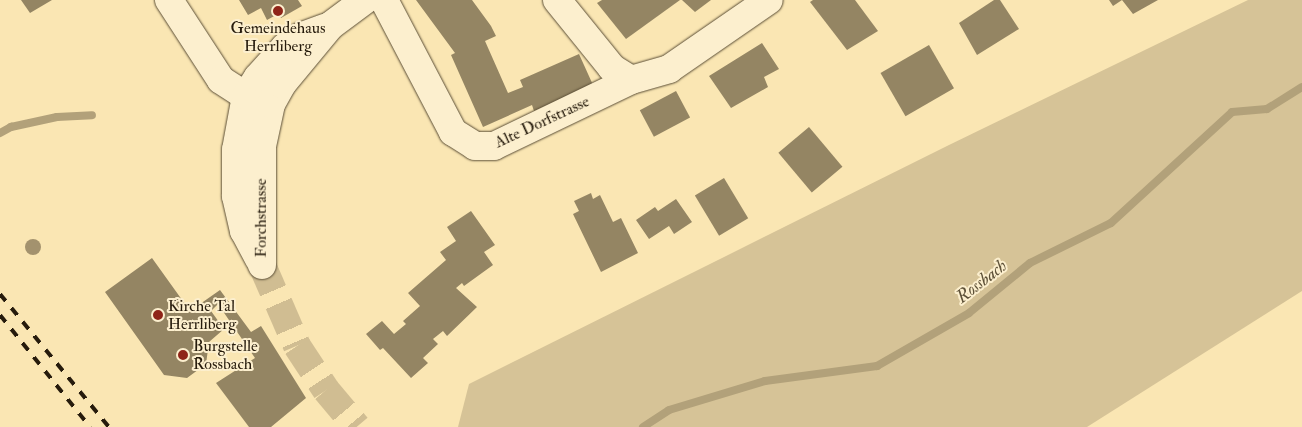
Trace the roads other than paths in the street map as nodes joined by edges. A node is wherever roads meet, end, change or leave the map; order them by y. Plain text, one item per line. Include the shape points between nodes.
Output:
1 (169, 0) edge
2 (365, 0) edge
3 (384, 0) edge
4 (557, 0) edge
5 (769, 0) edge
6 (631, 80) junction

1 - 2 street via 221,80 258,100 258,78 285,47 300,36 330,26
3 - 6 street, Alte Dorfstrasse via 453,132 475,146 494,146
4 - 6 street via 612,68
5 - 6 street, Alte Dorfstrasse via 669,69

